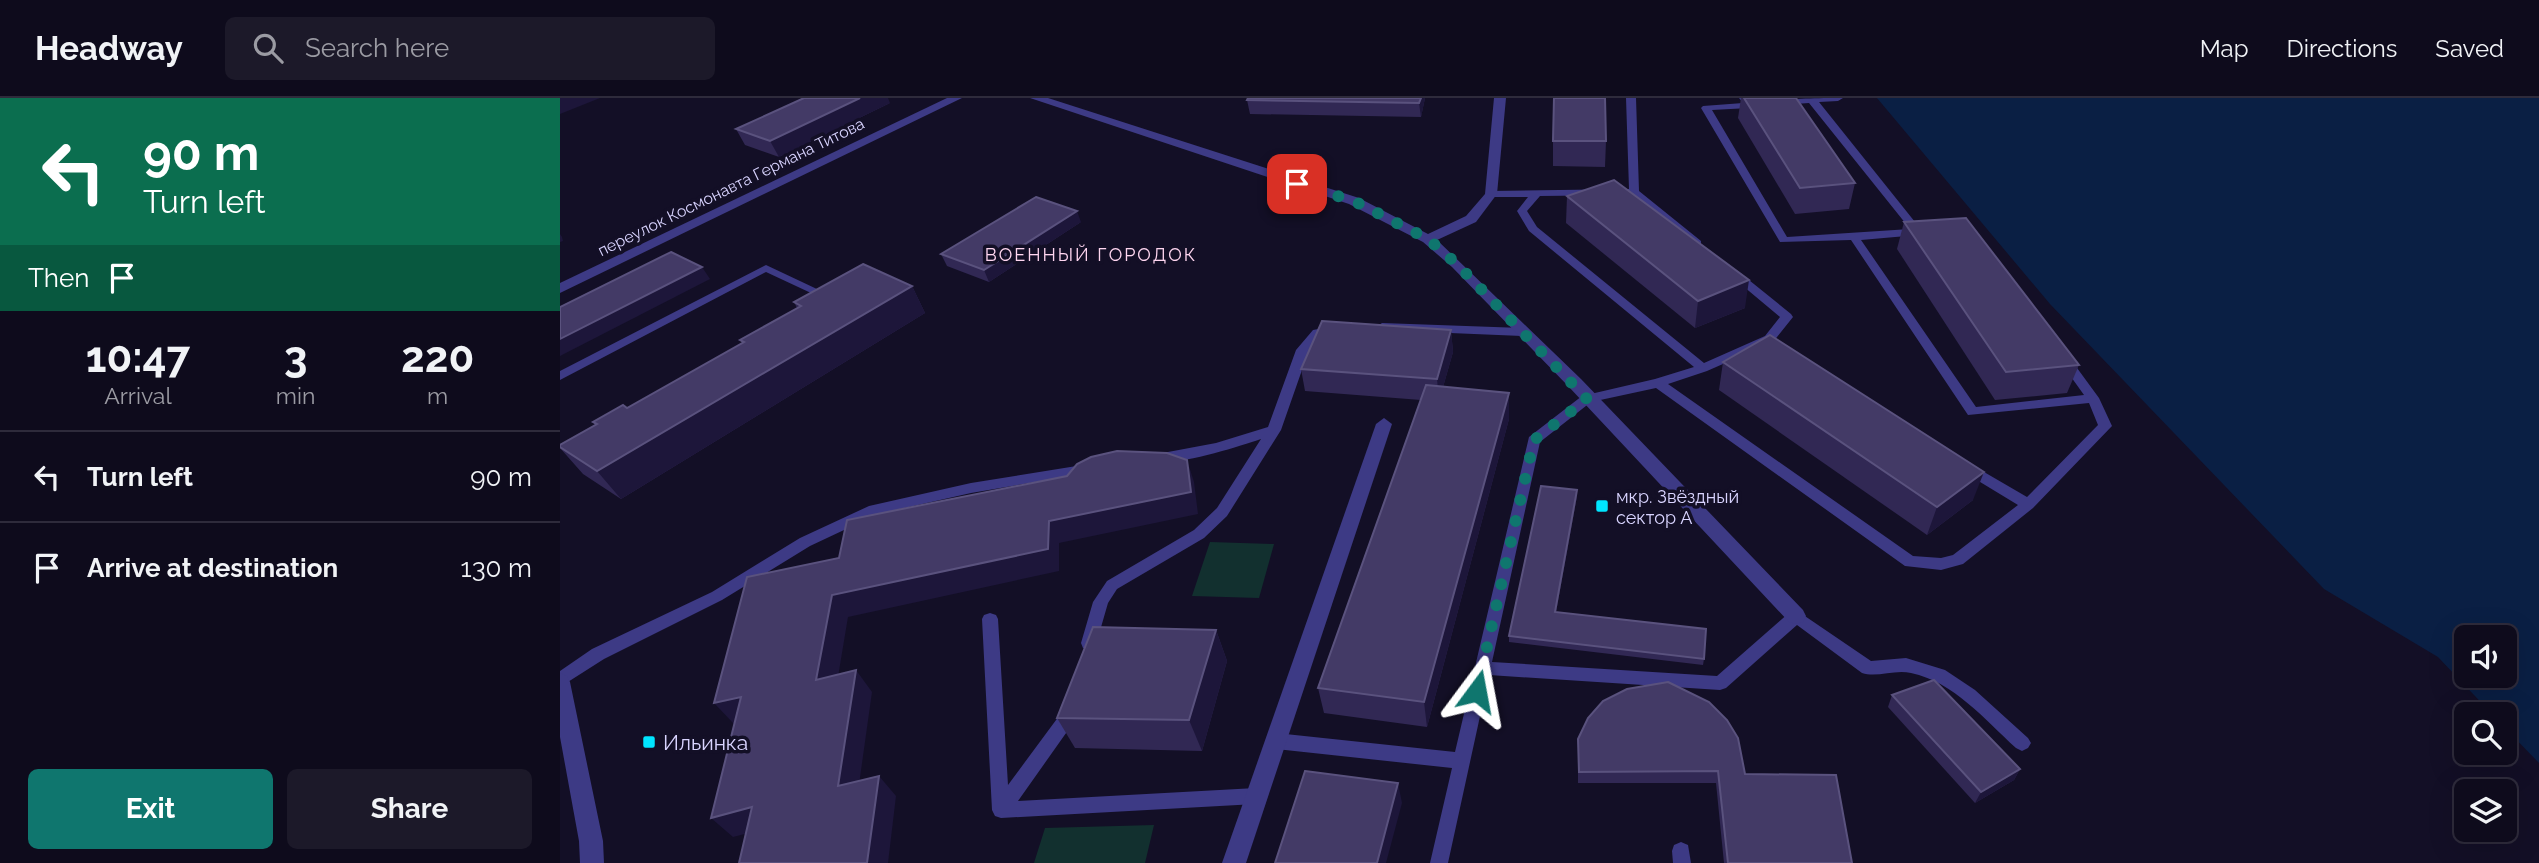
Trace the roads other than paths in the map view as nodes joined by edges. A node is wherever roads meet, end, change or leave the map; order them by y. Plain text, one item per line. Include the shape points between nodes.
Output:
1 (956, 98) edge
2 (1036, 98) edge
3 (1500, 98) edge
4 (1630, 98) edge
5 (1838, 98) edge
6 (1812, 100) junction
7 (1752, 102) edge
8 (1774, 103) edge
9 (1634, 192) junction
10 (1537, 193) junction
11 (1491, 194) junction
12 (1854, 237) junction
13 (1428, 239) junction
14 (1713, 256) edge
15 (1723, 264) edge
16 (560, 289) edge
17 (821, 306) edge
18 (1373, 327) edge
19 (1348, 328) edge
20 (1522, 332) junction
21 (1769, 339) junction
22 (2054, 344) edge
23 (1781, 347) edge
24 (1703, 368) junction
25 (560, 376) edge
26 (1658, 383) junction
27 (2093, 398) junction
28 (1587, 399) junction
29 (1384, 424) dead end
30 (1274, 430) junction
31 (1145, 460) edge
32 (1955, 461) edge
33 (1105, 466) edge
34 (2028, 504) junction
35 (1796, 616) junction
36 (990, 620) dead end
37 (1086, 653) edge
38 (1482, 668) junction
39 (560, 681) edge
40 (1076, 691) edge
41 (1276, 741) junction
42 (2022, 743) dead end
43 (1462, 761) junction
44 (1256, 796) junction
45 (1001, 810) junction
46 (592, 863) edge
47 (1234, 863) edge
48 (1439, 863) edge

1 - 16 street, переулок Космонавта Германа Титова
2 - 13 street via 1354,201
3 - 11 street
4 - 9 lane
5 - 6 lane
6 - 8 lane
6 - 12 lane via 1923,231
7 - 12 lane via 1706,108 1784,240
9 - 10 lane
9 - 14 lane
10 - 11 lane
10 - 24 lane via 1522,211 1533,229
11 - 13 street via 1471,219
12 - 27 lane via 1973,412
13 - 20 street
15 - 21 lane via 1787,317
17 - 25 lane via 833,299 766,268
18 - 20 lane
19 - 30 lane via 1318,333 1301,352
20 - 28 street
21 - 23 lane
21 - 24 lane
22 - 27 lane
24 - 26 lane
26 - 28 lane
26 - 34 lane via 1910,562 1958,560
27 - 34 lane via 2105,426
28 - 35 street
28 - 38 lane via 1534,440
29 - 41 street
30 - 31 lane via 1186,455
30 - 37 lane via 1222,512 1199,534 1112,585 1101,602
32 - 34 lane
33 - 39 lane via 874,510 804,542 716,596 598,654
35 - 38 lane via 1720,683
35 - 42 lane via 1868,668 1904,664 1945,676
36 - 45 lane
38 - 43 lane
39 - 46 street
40 - 45 lane via 1065,721
41 - 43 lane
41 - 44 street
43 - 48 lane
44 - 45 lane
44 - 47 street

